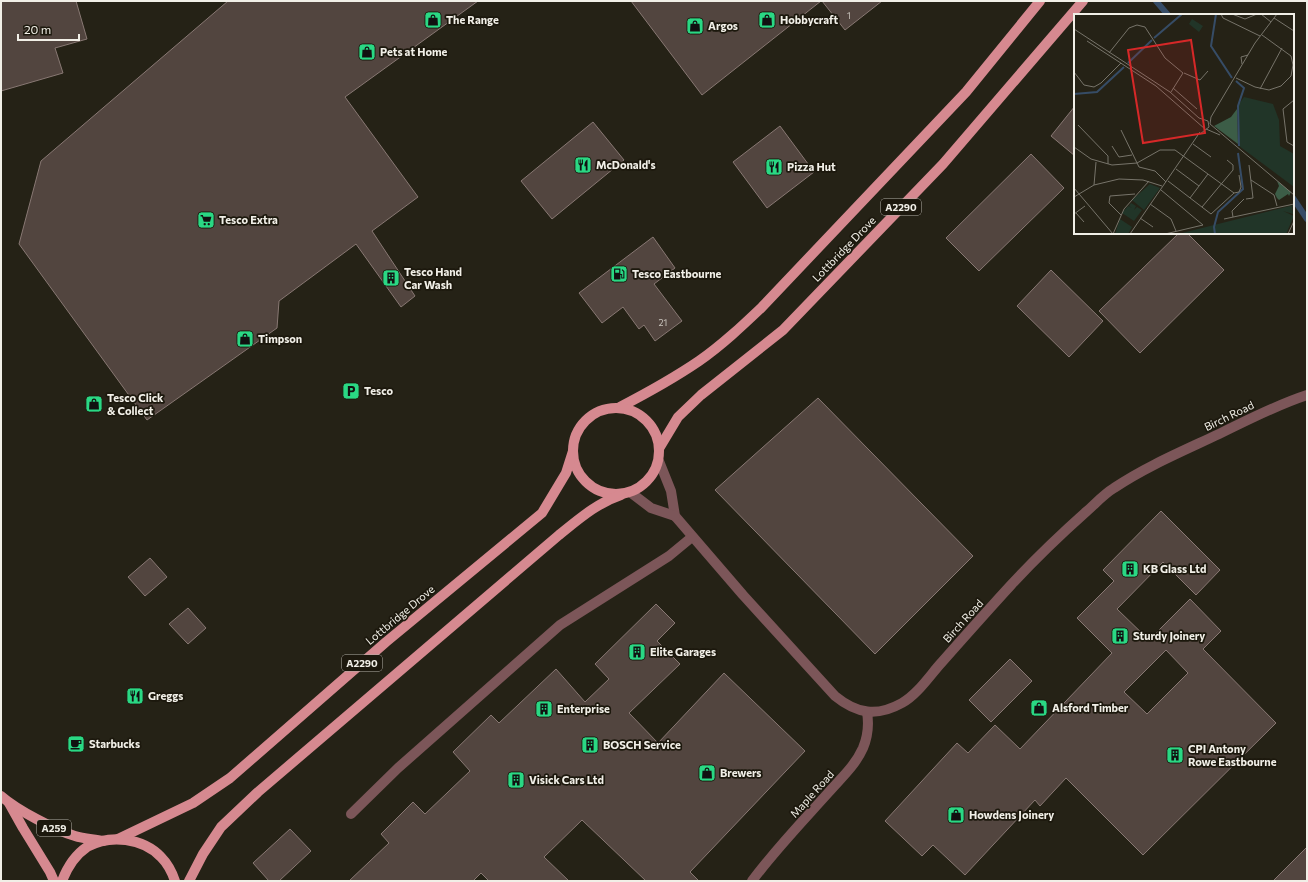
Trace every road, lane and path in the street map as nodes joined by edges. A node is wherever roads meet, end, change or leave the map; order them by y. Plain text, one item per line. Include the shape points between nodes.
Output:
1 (1040, 1) edge
2 (1083, 1) edge
3 (1307, 395) edge
4 (620, 407) junction
5 (660, 447) junction
6 (573, 451) junction
7 (659, 461) junction
8 (626, 494) junction
9 (675, 516) junction
10 (692, 537) junction
11 (867, 712) junction
12 (5, 799) edge
13 (351, 814) dead end
14 (118, 839) junction
15 (105, 841) junction
16 (54, 881) edge
17 (62, 881) edge
18 (176, 881) edge
19 (189, 881) edge
20 (752, 881) edge

1 - 4 main road, Lottbridge Drove / A2290 via 966,92 762,307 700,360
2 - 5 main road, Lottbridge Drove / A2290 via 943,164 783,330 701,395 678,417
3 - 11 street, Birch Road via 1283,403 1165,458 1113,488 1060,535 914,693 892,707
4 - 5 main road via 635,411 647,420 656,432
4 - 6 main road via 599,411 587,418 578,429
5 - 7 main road
6 - 8 main road via 574,463 587,484 609,494
6 - 14 main road, Lottbridge Drove / A2290 via 566,473 542,512 386,642 230,778 193,803
7 - 8 main road via 653,475 643,486
7 - 9 street, Birch Road via 671,491
8 - 9 street via 651,508
8 - 19 main road, A2290 via 608,499 594,507 564,531 258,792 221,827
9 - 10 street, Birch Road
10 - 11 street, Birch Road via 835,696 844,704
10 - 13 street via 669,556 560,625 398,768
11 - 20 street, Maple Road via 869,723 864,747 848,772
12 - 15 main road, A259 via 53,827 75,836
12 - 16 main road, A259
14 - 15 main road
14 - 18 main road via 134,841 148,847 161,857
15 - 17 main road via 88,847 79,854 66,869

